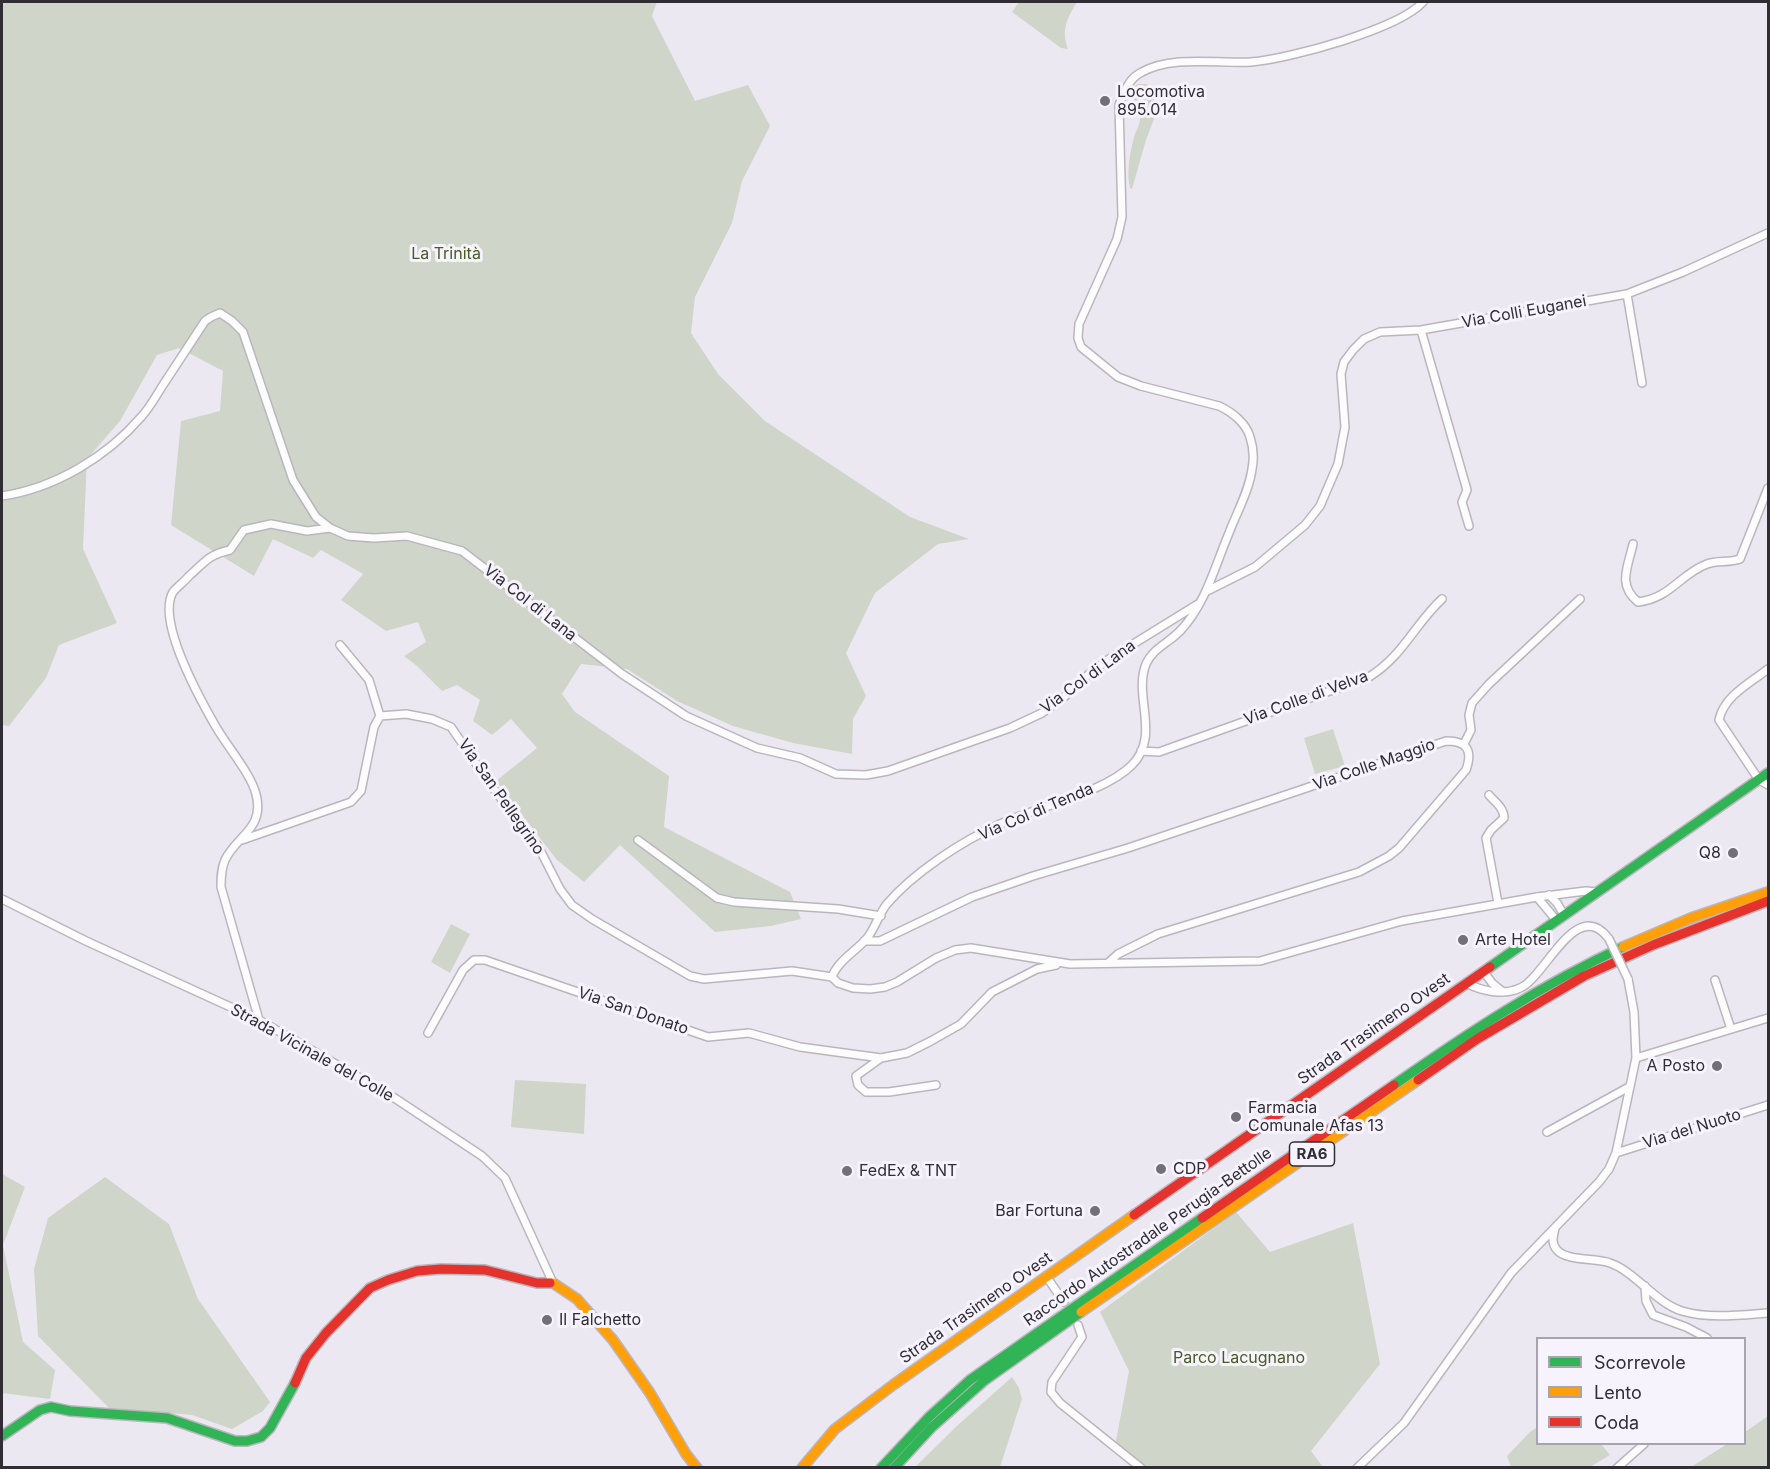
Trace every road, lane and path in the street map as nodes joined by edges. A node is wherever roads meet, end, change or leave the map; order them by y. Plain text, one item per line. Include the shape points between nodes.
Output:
1 (1423, 2) edge
2 (1768, 233) edge
3 (1627, 294) junction
4 (1420, 330) junction
5 (1642, 383) dead end
6 (1768, 488) edge
7 (2, 496) edge
8 (1469, 526) dead end
9 (330, 528) junction
10 (1633, 544) dead end
11 (1207, 591) junction
12 (1443, 599) dead end
13 (1580, 599) dead end
14 (1200, 603) junction
15 (340, 645) dead end
16 (1768, 669) edge
17 (380, 716) junction
18 (1464, 744) junction
19 (1142, 751) junction
20 (1768, 773) edge
21 (1760, 780) junction
22 (1768, 785) edge
23 (1489, 795) dead end
24 (242, 840) junction
25 (638, 840) dead end
26 (1597, 892) junction
27 (1768, 892) edge
28 (1549, 895) junction
29 (1537, 897) junction
30 (2, 899) edge
31 (1768, 901) edge
32 (1498, 903) junction
33 (881, 915) junction
34 (1560, 918) junction
35 (864, 942) junction
36 (1060, 963) junction
37 (1108, 963) junction
38 (1484, 972) junction
39 (832, 977) junction
40 (1715, 980) dead end
41 (1466, 983) junction
42 (1503, 992) junction
43 (1768, 1018) edge
44 (259, 1020) junction
45 (1731, 1029) junction
46 (428, 1033) dead end
47 (881, 1058) junction
48 (1636, 1058) junction
49 (936, 1085) dead end
50 (1629, 1087) junction
51 (1768, 1105) edge
52 (1547, 1132) dead end
53 (1616, 1153) junction
54 (1555, 1227) junction
55 (1046, 1276) junction
56 (553, 1283) junction
57 (1645, 1286) junction
58 (1064, 1302) dead end
59 (1768, 1313) edge
60 (1078, 1325) dead end
61 (1705, 1337) edge
62 (2, 1436) edge
63 (1642, 1445) edge
64 (697, 1467) edge
65 (802, 1467) edge
66 (881, 1467) edge
67 (894, 1467) edge
68 (1141, 1467) edge
69 (1357, 1467) edge
70 (1617, 1467) edge

1 - 11 street via 1399,20 1289,57 1160,65 1141,72 1128,85 1119,105 1122,217 1117,239 1079,324 1078,338 1087,354 1118,377 1219,406 1243,423 1250,436 1253,467 1248,486
2 - 3 street, Via Colli Euganei
3 - 4 street, Via Colli Euganei
3 - 5 street
4 - 8 street via 1467,490 1462,502
4 - 11 street, Via Colli Euganei via 1380,332 1364,339 1353,350 1341,374 1345,427 1338,464 1320,506 1305,525 1255,567
6 - 10 street via 1740,559 1710,562 1652,600 1638,602 1628,594 1625,581
7 - 9 street, Via Col di Lana via 78,469 124,436 144,415 205,321 220,314 243,332 293,480 316,517
9 - 14 street, Via Col di Lana via 348,536 407,536 462,551 622,675 686,716 757,748 800,758 836,774 888,771 1010,728 1062,699 1109,659
9 - 24 street via 307,531 272,524 244,531 230,550 213,554 173,593 169,609 175,645 256,794 258,814
11 - 14 street
12 - 19 street, Via Colle di Velva via 1428,612 1399,653 1369,677 1159,752
13 - 18 street via 1472,703 1471,730
14 - 19 street via 1181,630 1152,653 1145,667 1146,730
15 - 17 street via 369,680
16 - 21 street via 1727,701 1719,720
17 - 24 street via 374,727 361,791 351,802
17 - 39 street, Via San Pellegrino via 406,714 451,727 538,846 572,905 670,965 704,980 792,971
18 - 35 street, Via Colle Maggio via 1446,741 1033,876 972,897 880,941
18 - 37 street via 1469,753 1466,770 1389,856 1359,872 1158,934
19 - 33 street, Via Col di Tenda via 1122,774 1000,824 958,847 898,892
20 - 21 main road, Strada Trasimeno Ovest
21 - 22 street
21 - 26 main road, Strada Trasimeno Ovest
23 - 32 street via 1504,814 1485,838
24 - 44 street via 225,860 221,887
25 - 33 street via 717,898
26 - 28 street
26 - 34 main road, Strada Trasimeno Ovest
27 - 66 main road, Raccordo Autostradale Perugia-Bettolle / RA6 via 1646,937 1579,969 1472,1031 979,1373
28 - 29 street
28 - 34 street via 1562,909
29 - 32 street
29 - 34 street
30 - 44 street, Strada Vicinale del Colle
31 - 67 main road, RA6 via 1695,927 1594,972 1477,1039 985,1380
32 - 37 street via 1384,925 1260,961
33 - 35 street, Via Col di Tenda
34 - 38 main road, Strada Trasimeno Ovest
35 - 39 street, Via Col di Tenda
36 - 37 street
36 - 39 street via 971,948 936,958 885,987 853,988
36 - 47 street, Via San Donato via 1037,969 992,992 961,1024 931,1041 907,1053
38 - 41 main road, Strada Trasimeno Ovest
38 - 42 street
40 - 45 street
41 - 42 street
41 - 55 main road, Strada Trasimeno Ovest
42 - 48 street, bridge via 1523,987 1575,930 1595,927 1609,939 1628,979
43 - 45 street
44 - 56 street, Strada Vicinale del Colle via 390,1095 482,1156 505,1178
45 - 48 street
46 - 47 street, Via San Donato via 464,970 474,960 485,960 708,1037 748,1033 800,1047
47 - 49 street, Via San Donato via 856,1076 858,1085 866,1092
48 - 50 street
50 - 52 street
50 - 53 street
51 - 53 street, Via del Nuoto
53 - 54 street via 1599,1182
54 - 57 street via 1552,1241 1558,1252 1611,1263
54 - 69 street via 1511,1273 1404,1422
55 - 58 street
55 - 65 main road, Strada Trasimeno Ovest via 835,1429
56 - 62 main road via 484,1270 441,1269 417,1271 370,1288 306,1358 270,1428 261,1437 247,1441 235,1441 167,1418 51,1407 40,1410
56 - 64 main road via 577,1299 614,1340
57 - 59 street via 1680,1311 1702,1315
57 - 61 street via 1646,1301 1653,1315
60 - 68 street via 1082,1337 1052,1382 1051,1392 1060,1404
63 - 70 street

